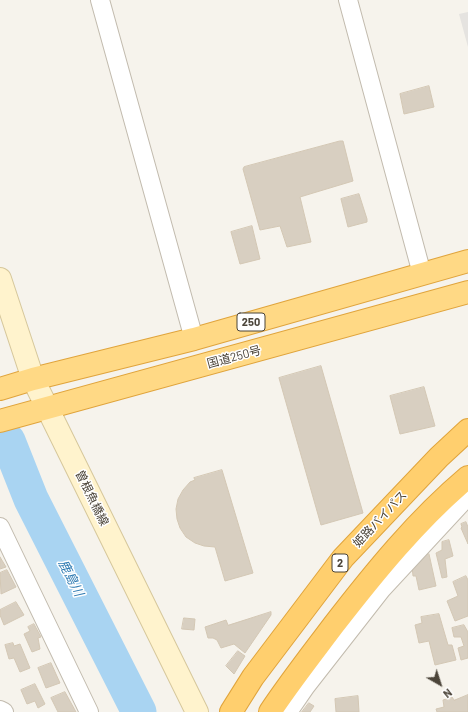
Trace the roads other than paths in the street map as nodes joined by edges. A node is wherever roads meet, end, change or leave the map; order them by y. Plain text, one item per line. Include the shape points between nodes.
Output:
1 (100, 0) edge
2 (348, 0) edge
3 (468, 261) edge
4 (422, 274) junction
5 (0, 280) edge
6 (468, 292) edge
7 (194, 339) junction
8 (34, 379) junction
9 (0, 389) edge
10 (48, 408) junction
11 (0, 421) edge
12 (468, 430) edge
13 (468, 477) edge
14 (468, 496) edge
15 (0, 527) edge
16 (0, 710) edge
17 (4, 712) edge
18 (88, 712) edge
19 (197, 712) edge
20 (231, 712) edge
21 (270, 712) edge
22 (288, 712) edge

1 - 7 street
2 - 4 street
3 - 4 highway, 250
4 - 7 highway, 250
5 - 8 main road, 曽根魚橋線
6 - 10 highway, 国道250号 / 250
7 - 8 highway, 250
8 - 9 highway, 250
8 - 10 main road, 曽根魚橋線
10 - 11 highway, 国道250号 / 250
10 - 19 main road, 曽根魚橋線
12 - 20 highway, 姫路バイパス / 2 via 438,457 343,558 254,676
13 - 21 highway via 442,499 370,578
14 - 22 street via 380,590
15 - 18 street
16 - 17 street

